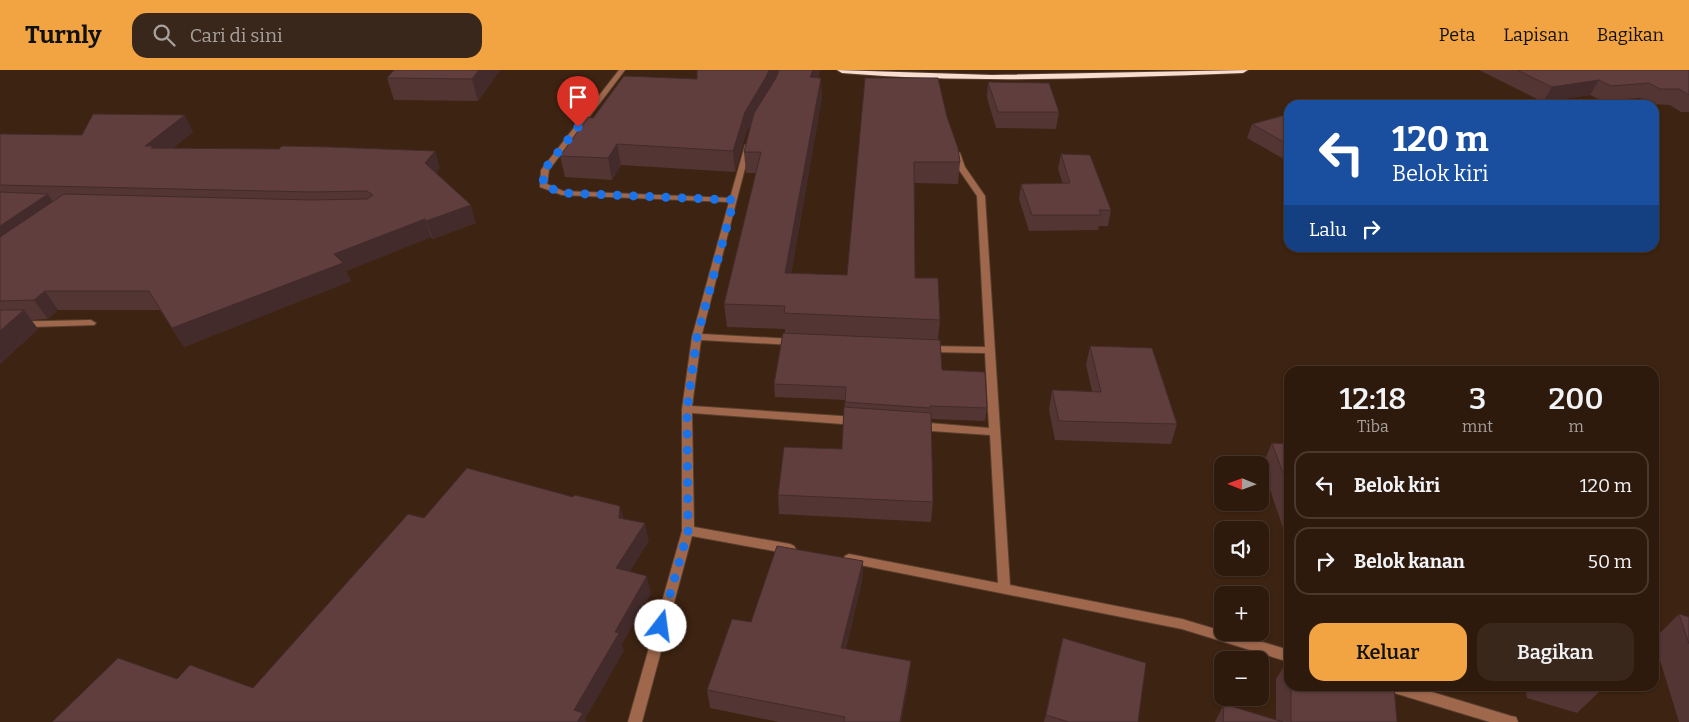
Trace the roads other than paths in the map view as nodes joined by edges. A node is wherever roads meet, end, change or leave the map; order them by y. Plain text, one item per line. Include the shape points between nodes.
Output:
1 (622, 70) edge
2 (842, 70) edge
3 (1243, 70) edge
4 (751, 133) edge
5 (953, 145) edge
6 (734, 200) junction
7 (91, 323) dead end
8 (0, 325) edge
9 (697, 337) junction
10 (806, 343) edge
11 (916, 348) edge
12 (990, 350) junction
13 (687, 409) junction
14 (865, 422) edge
15 (904, 425) edge
16 (995, 432) junction
17 (688, 531) junction
18 (804, 551) edge
19 (834, 556) edge
20 (1004, 588) junction
21 (1284, 655) edge
22 (1408, 691) edge
23 (635, 722) edge
24 (1511, 722) edge

1 - 6 street via 544,170 543,185 562,193
2 - 3 highway via 938,81
4 - 6 street
5 - 12 street via 961,167 981,196
6 - 9 street
7 - 8 street
9 - 10 street
9 - 13 street
11 - 12 street
12 - 16 street
13 - 14 street
13 - 17 street
15 - 16 street
16 - 20 street
17 - 18 street
17 - 23 street
19 - 20 street
20 - 21 street via 1182,624
22 - 24 street

